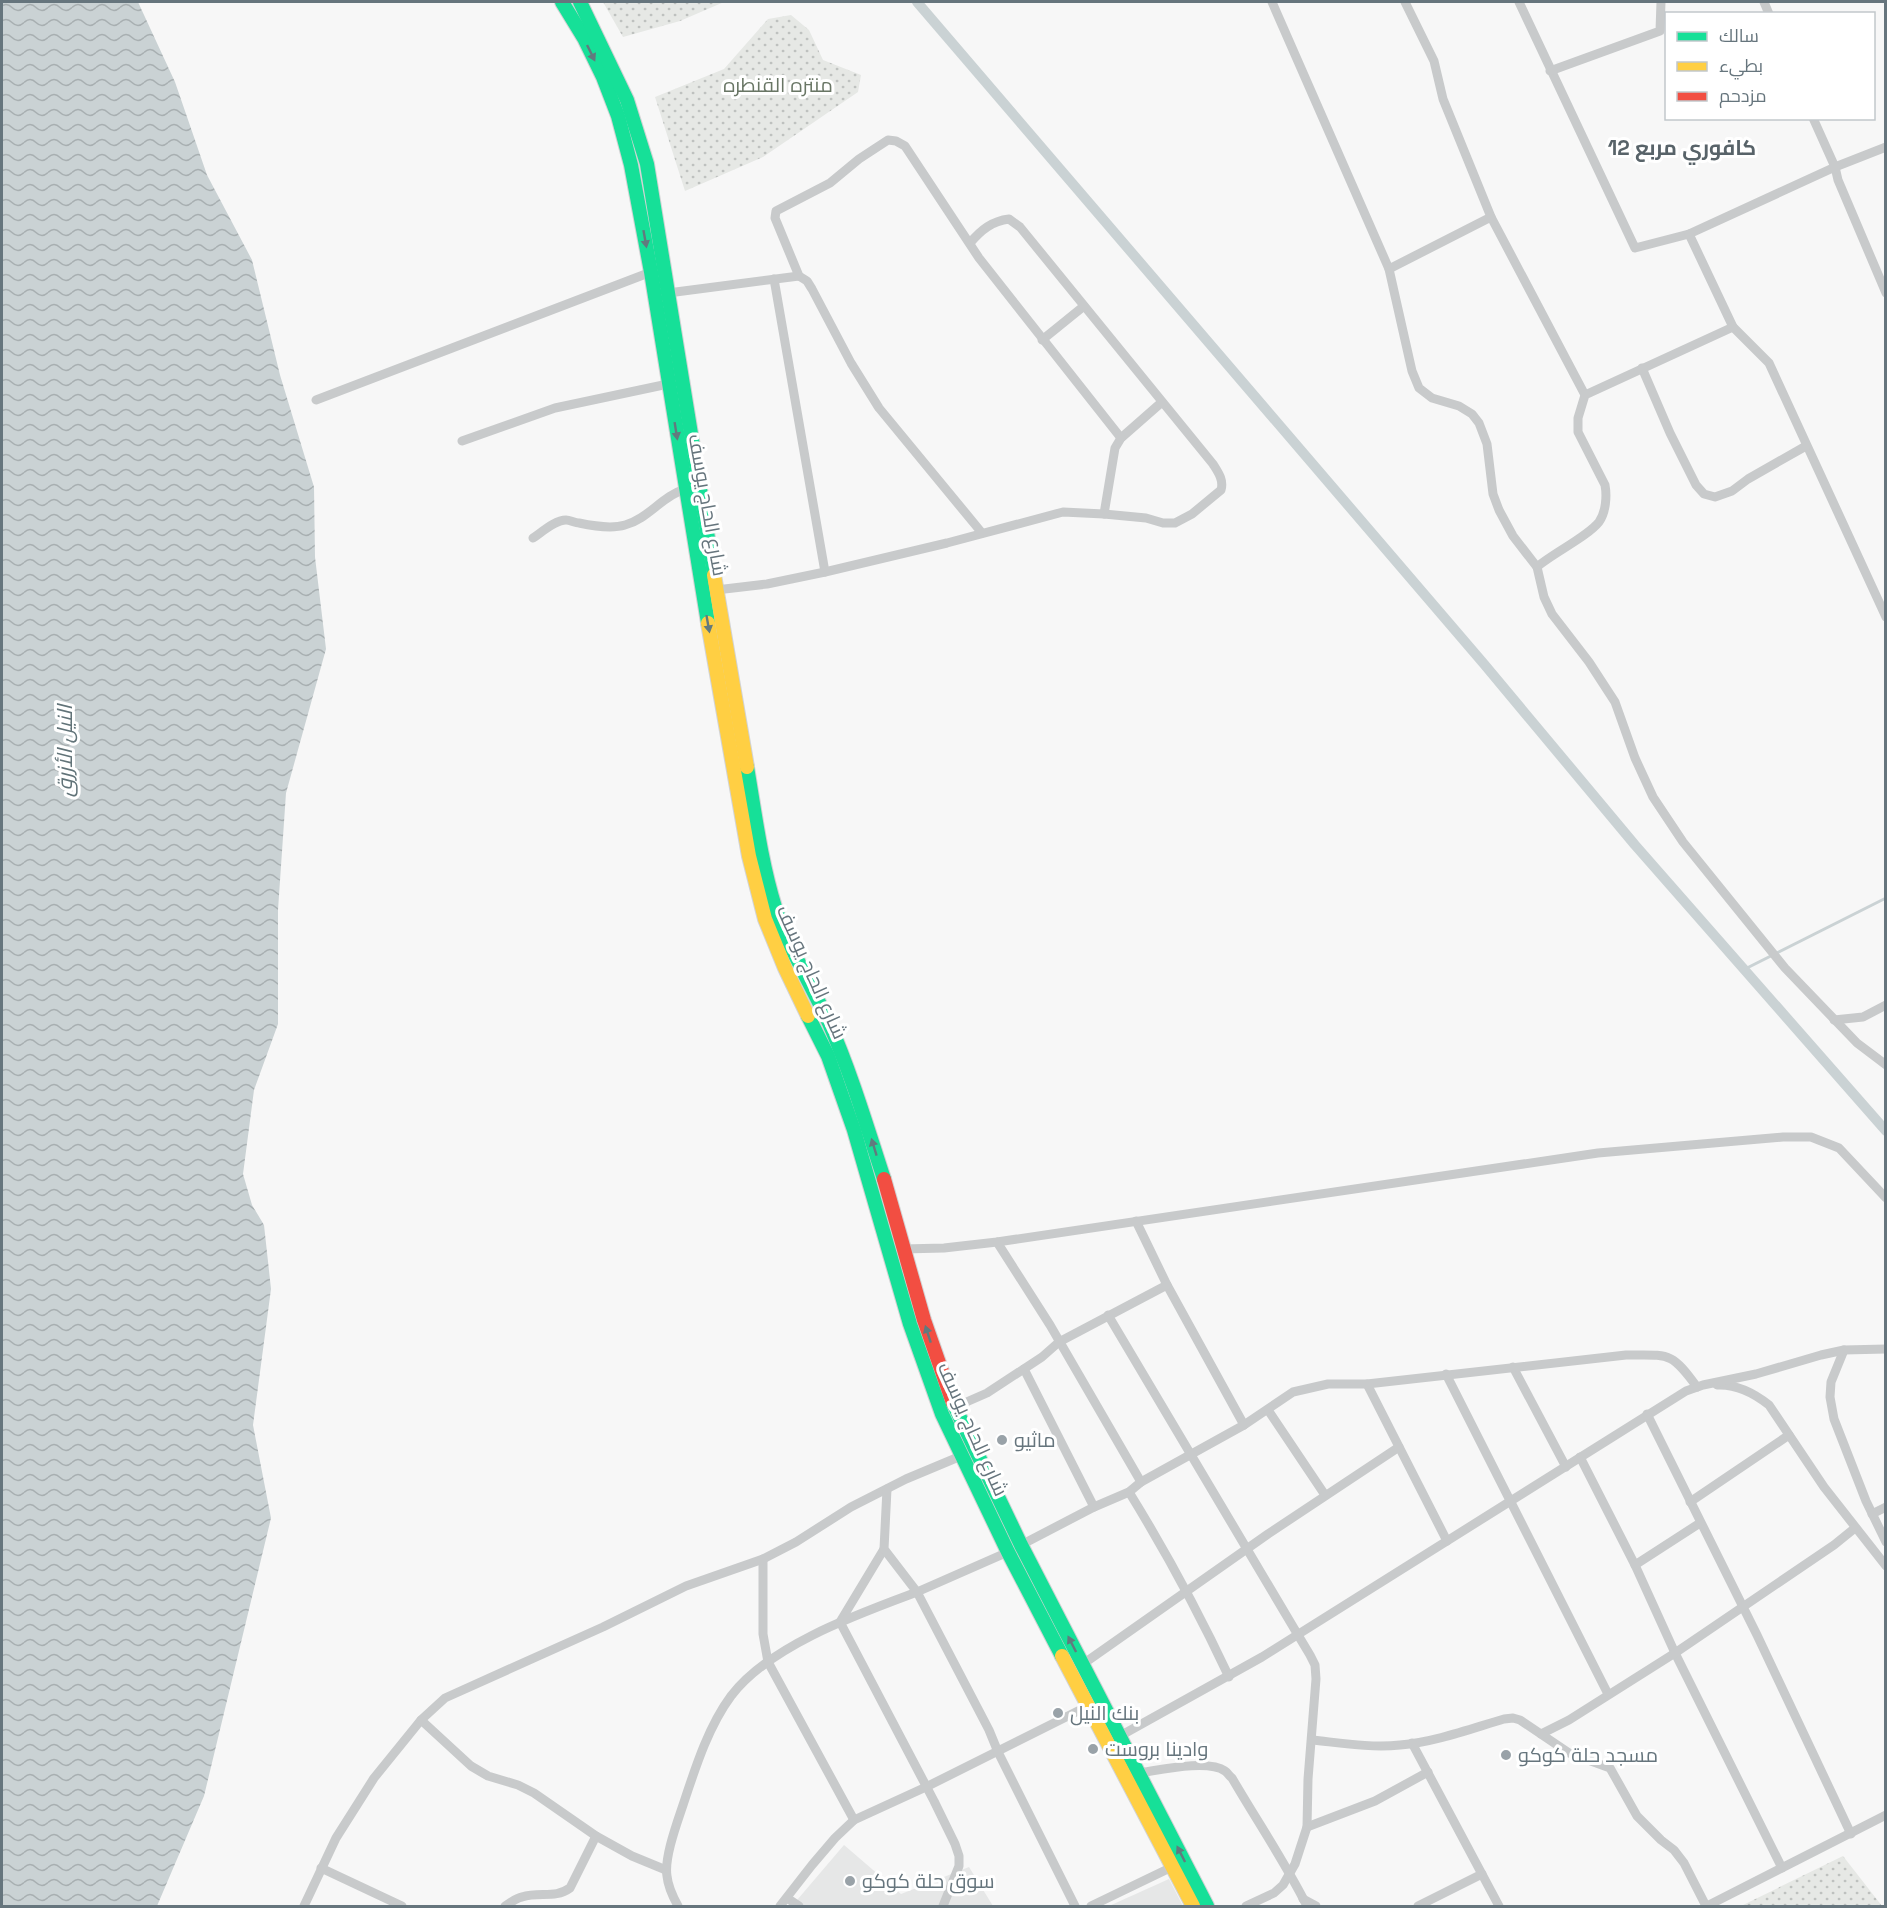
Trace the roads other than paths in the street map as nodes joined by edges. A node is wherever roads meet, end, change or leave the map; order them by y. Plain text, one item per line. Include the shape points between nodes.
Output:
1 (562, 2) edge
2 (580, 2) edge
3 (1272, 2) edge
4 (1405, 2) edge
5 (1519, 2) edge
6 (1661, 2) edge
7 (1550, 70) junction
8 (1814, 120) edge
9 (1886, 147) edge
10 (1835, 167) junction
11 (1491, 217) junction
12 (1689, 234) junction
13 (970, 243) junction
14 (1389, 269) junction
15 (651, 272) junction
16 (799, 276) junction
17 (774, 279) junction
18 (669, 293) junction
19 (1886, 293) edge
20 (1084, 306) junction
21 (1733, 327) junction
22 (1042, 340) junction
23 (1642, 368) junction
24 (668, 384) junction
25 (1585, 395) junction
26 (316, 400) dead end
27 (1162, 402) junction
28 (1120, 438) junction
29 (462, 441) dead end
30 (1806, 446) junction
31 (685, 489) junction
32 (1104, 514) junction
33 (982, 533) junction
34 (533, 538) dead end
35 (1537, 567) junction
36 (825, 572) junction
37 (716, 590) junction
38 (1886, 617) edge
39 (1886, 1005) edge
40 (1834, 1020) junction
41 (1886, 1065) edge
42 (1886, 1198) edge
43 (1136, 1221) junction
44 (997, 1242) junction
45 (903, 1249) junction
46 (1167, 1285) junction
47 (1108, 1315) junction
48 (1059, 1342) junction
49 (1886, 1349) edge
50 (1844, 1350) junction
51 (1513, 1367) junction
52 (1024, 1369) junction
53 (1446, 1374) junction
54 (1367, 1383) junction
55 (1700, 1386) junction
56 (955, 1407) junction
57 (1268, 1410) junction
58 (1647, 1414) junction
59 (1244, 1425) junction
60 (1789, 1435) junction
61 (1399, 1447) junction
62 (1192, 1455) junction
63 (961, 1456) junction
64 (1580, 1457) junction
65 (1566, 1467) junction
66 (1141, 1482) junction
67 (887, 1489) junction
68 (1129, 1492) junction
69 (1325, 1496) junction
70 (1509, 1501) junction
71 (1690, 1502) junction
72 (1094, 1507) junction
73 (1886, 1507) edge
74 (1872, 1514) junction
75 (1700, 1523) junction
76 (1855, 1528) junction
77 (1447, 1541) junction
78 (1886, 1542) edge
79 (1021, 1545) junction
80 (885, 1549) junction
81 (1247, 1550) junction
82 (1008, 1552) junction
83 (763, 1559) junction
84 (1635, 1565) junction
85 (1886, 1566) edge
86 (1188, 1591) junction
87 (917, 1592) junction
88 (1743, 1606) junction
89 (840, 1622) junction
90 (1298, 1635) junction
91 (1676, 1653) junction
92 (768, 1662) junction
93 (1083, 1664) junction
94 (1229, 1677) junction
95 (1608, 1694) junction
96 (1088, 1706) junction
97 (421, 1720) junction
98 (1541, 1734) junction
99 (1120, 1736) junction
100 (1312, 1740) junction
101 (1412, 1743) junction
102 (998, 1752) junction
103 (1428, 1772) junction
104 (1139, 1773) junction
105 (926, 1787) junction
106 (1886, 1815) edge
107 (854, 1820) junction
108 (1307, 1827) junction
109 (1851, 1834) junction
110 (596, 1836) junction
111 (1172, 1867) junction
112 (321, 1868) junction
113 (1782, 1868) junction
114 (666, 1870) junction
115 (1291, 1873) junction
116 (1482, 1874) junction
117 (787, 1898) junction
118 (1305, 1903) edge
119 (304, 1906) edge
120 (402, 1906) edge
121 (505, 1906) edge
122 (678, 1906) edge
123 (780, 1906) edge
124 (799, 1906) edge
125 (943, 1906) edge
126 (1075, 1906) edge
127 (1091, 1906) edge
128 (1192, 1906) edge
129 (1207, 1906) edge
130 (1246, 1906) edge
131 (1316, 1906) edge
132 (1418, 1906) edge
133 (1500, 1906) edge
134 (1706, 1906) edge

1 -> 15 main road, شارع الحاج يوسف via 589,48 618,116
2 - 18 main road, شارع الحاج يوسف via 633,117 647,164
3 - 14 street
4 - 11 street via 1434,62 1443,99
5 - 7 street
6 - 7 street via 1660,31
7 - 12 street via 1635,248
8 - 10 street
9 - 10 street
10 - 12 street
10 - 19 street
11 - 14 street
11 - 25 street
12 - 21 street
13 - 16 street via 905,146 888,140 830,183 776,211 775,218
13 - 20 street via 997,220 1009,219 1020,226
13 - 22 street
14 - 35 street via 1409,361 1419,388 1431,398 1459,406 1479,423 1487,444 1493,494 1499,510
15 - 24 main road, شارع الحاج يوسف
15 - 26 street
16 - 17 street
16 - 33 street via 812,289 879,408
17 - 18 street
17 - 36 street
18 - 37 main road, شارع الحاج يوسف
20 - 22 street
20 - 27 street
21 - 23 street
21 - 30 street via 1769,363
22 - 28 street
23 - 25 street
23 - 30 street via 1696,485 1704,494 1714,497 1732,491
24 - 29 street via 555,408
24 -> 31 main road, شارع الحاج يوسف
25 - 35 street via 1577,426 1605,485 1603,514 1593,528
27 - 28 street
27 - 32 street via 1212,464 1220,476 1221,490 1175,523
28 - 32 street
30 - 38 street
31 - 34 street via 627,525 567,520
31 -> 63 main road, شارع الحاج يوسف via 749,856 762,909 785,968 828,1056 857,1140 920,1356
32 - 33 street via 1063,512
33 - 36 street
35 - 40 street via 1552,614 1615,702 1635,758 1666,817 1773,953
36 - 37 street
45 -> 37 main road, شارع الحاج يوسف via 851,1079 787,937 768,883
39 - 40 street via 1863,1017
40 - 41 street
42 - 43 street via 1839,1148 1810,1137 1783,1137 1598,1153
43 - 44 street
43 - 46 street
44 - 45 street
44 - 48 street
56 -> 45 main road, شارع الحاج يوسف
46 - 47 street
46 - 59 street
47 - 48 street
47 - 62 street
48 - 52 street
48 - 66 street
49 - 50 street
50 - 55 street
50 - 74 street via 1833,1375 1830,1397 1834,1419
51 - 53 street
51 - 55 street via 1659,1355 1680,1364
51 - 65 street
52 - 56 street via 987,1393
52 - 72 street
53 - 54 street
53 - 70 street
54 - 57 street via 1312,1386 1293,1392
54 - 61 street
55 - 58 street
55 - 60 street via 1724,1384 1757,1396 1769,1405
56 - 79 main road, شارع الحاج يوسف
57 - 59 street
57 - 69 street
58 - 64 street
58 - 71 street
59 - 62 street
60 - 71 street
60 - 76 street
61 - 69 street
61 - 77 street
62 - 66 street
62 - 81 street
63 - 67 street
63 - 82 main road, شارع الحاج يوسف
64 - 65 street
64 - 84 street
65 - 70 street
66 - 68 street
67 - 80 street
67 - 83 street
68 - 72 street
68 - 86 street
69 - 81 street
70 - 77 street
70 - 95 street
71 - 75 street
72 - 79 street
73 - 74 street
74 - 78 street
75 - 84 street
75 - 88 street
76 - 85 street
76 - 88 street
77 - 90 street
93 -> 79 main road, شارع الحاج يوسف
80 - 87 street
80 - 89 street
81 - 86 street
81 - 90 street
82 - 87 street
82 - 96 main road, شارع الحاج يوسف
83 - 92 street
83 - 97 street via 686,1586 458,1691
84 - 91 street
86 - 93 street
86 - 94 street
87 - 89 street
87 - 102 street
88 - 91 street
88 - 109 street
89 - 92 street
89 - 105 street
90 - 94 street
90 - 100 street via 1315,1665
91 - 95 street
91 - 113 street
92 - 107 street
92 - 114 street via 740,1685 719,1715 686,1797
93 - 99 main road, شارع الحاج يوسف
94 - 99 street
95 - 98 street
96 - 102 street
96 - 111 main road, شارع الحاج يوسف
97 - 110 street via 471,1766 534,1793
97 - 112 street via 374,1778
98 - 101 street via 1513,1718
98 - 134 street via 1569,1753 1610,1768 1637,1816 1684,1863
99 - 104 main road, شارع الحاج يوسف
100 - 101 street via 1383,1746
100 - 108 street
101 - 103 street
102 - 105 street
102 - 126 street
103 - 108 street via 1375,1801
103 - 116 street
104 - 115 street via 1200,1765 1225,1771
129 -> 104 main road, شارع الحاج يوسف
105 - 107 street
105 - 125 street via 959,1856 959,1866
106 - 109 street
107 - 117 street
108 - 115 street
109 - 113 street
110 - 114 street
110 - 121 street via 570,1888 522,1896
111 - 127 street
111 - 128 main road, شارع الحاج يوسف
112 - 119 street
112 - 120 street
113 - 134 street
114 - 122 street
115 - 118 street
115 - 130 street via 1274,1893
116 - 132 street
116 - 133 street
117 - 123 street
117 - 124 street
118 - 131 street

